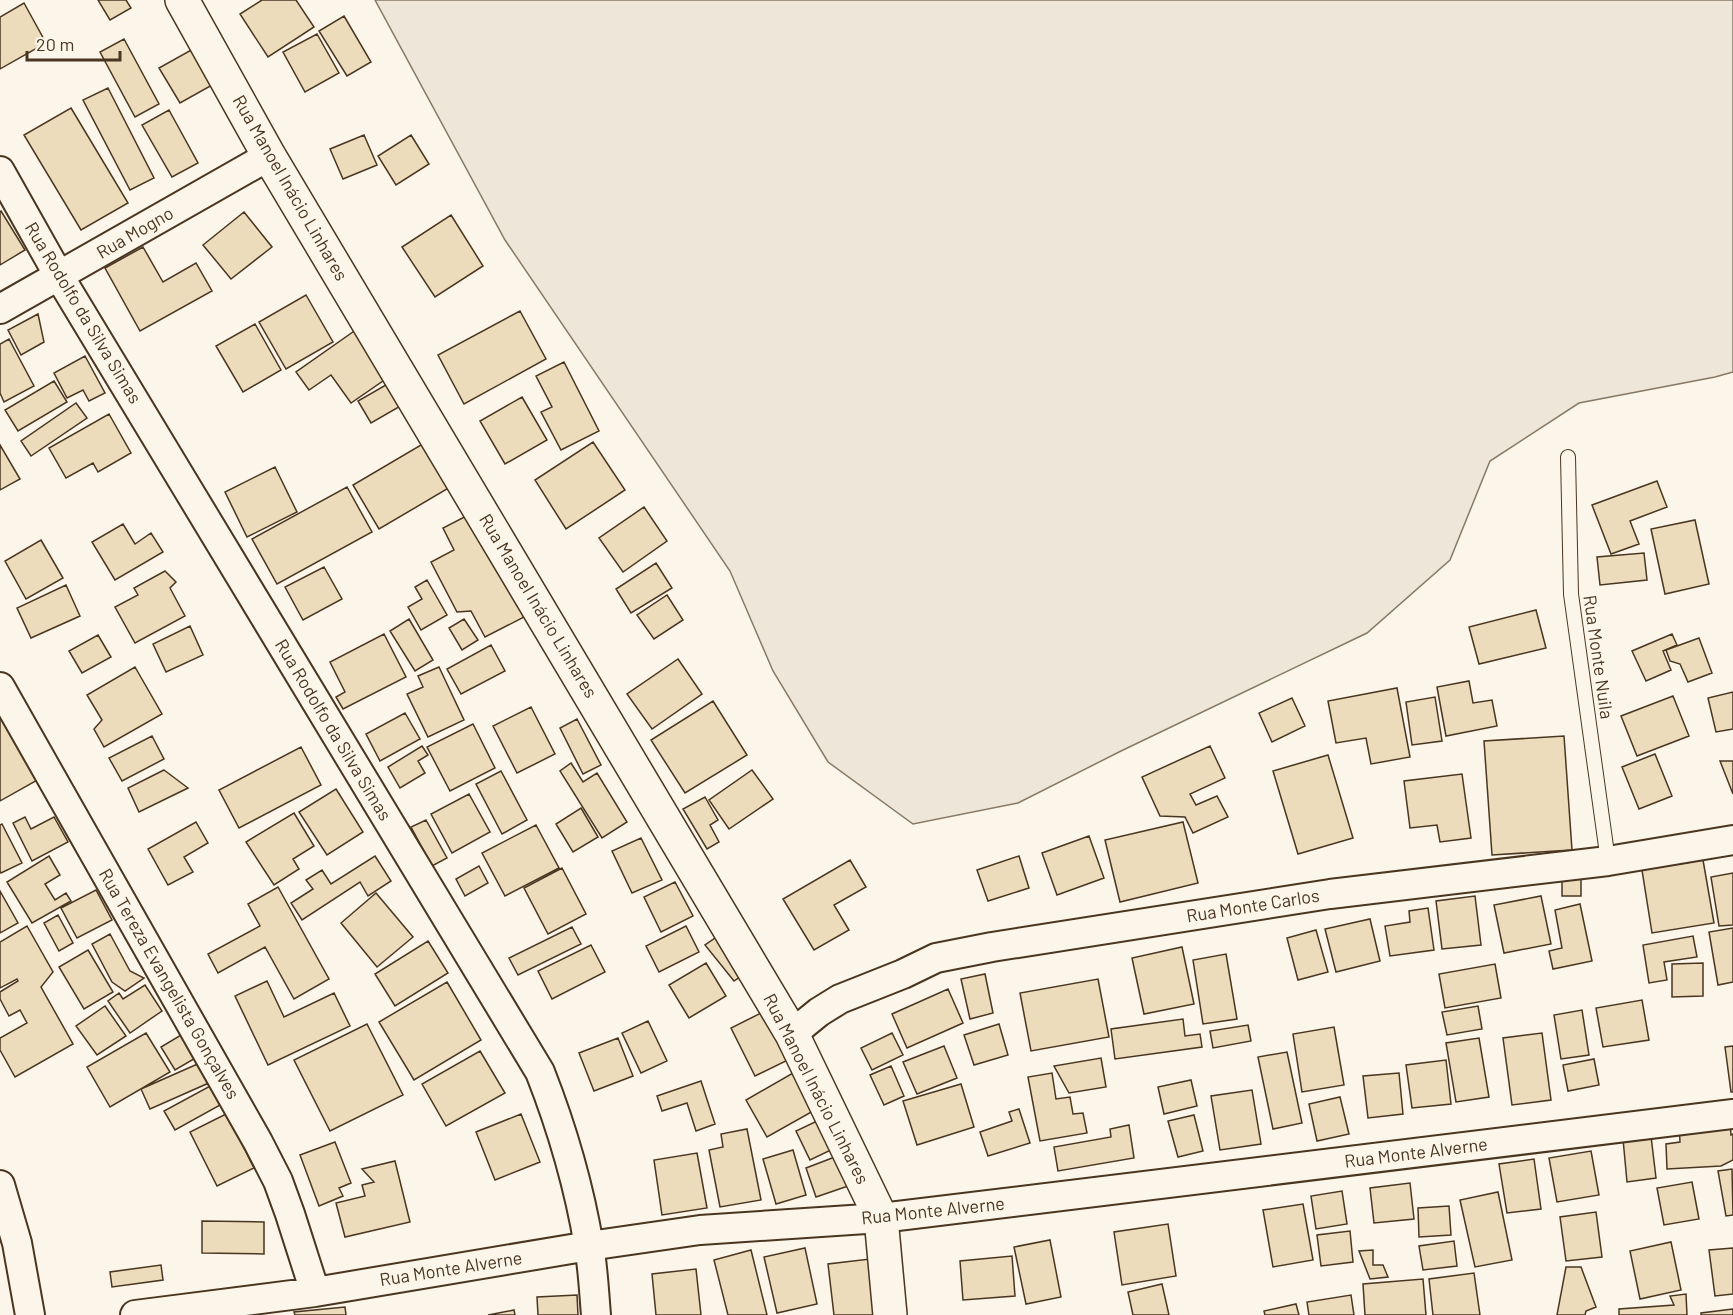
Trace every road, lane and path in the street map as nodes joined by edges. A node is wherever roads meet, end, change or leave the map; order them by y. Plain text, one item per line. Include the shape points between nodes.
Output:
1 (182, 0) edge
2 (269, 156) junction
3 (0, 171) edge
4 (59, 276) junction
5 (0, 309) edge
6 (1568, 457) dead end
7 (0, 687) edge
8 (1733, 840) edge
9 (1608, 861) junction
10 (792, 1034) junction
11 (1733, 1114) edge
12 (0, 1185) edge
13 (881, 1218) junction
14 (589, 1246) junction
15 (315, 1292) junction
16 (30, 1315) edge
17 (135, 1315) edge
18 (596, 1315) edge
19 (890, 1315) edge

1 - 2 main road, Rua Manoel Inácio Linhares
2 - 4 street, Rua Mogno
2 - 10 main road, Rua Manoel Inácio Linhares
3 - 4 street, Rua Rodolfo da Silva Simas
4 - 5 street, Rua Mogno
4 - 14 street, Rua Rodolfo da Silva Simas via 540,1072 569,1153
6 - 9 lane, Rua Monte Nuila via 1571,594
7 - 15 street, Rua Tereza Evangelista Gonçalves via 258,1142 278,1181
8 - 9 street, Rua Monte Carlos
9 - 10 street, Rua Monte Carlos via 1330,894 936,958 840,999
10 - 13 main road, Rua Manoel Inácio Linhares
11 - 13 street, Rua Monte Alverne
12 - 16 street via 17,1244
13 - 14 street, Rua Monte Alverne via 700,1230
13 - 19 main road
14 - 15 street, Rua Monte Alverne
14 - 18 street, Rua Rodolfo da Silva Simas
15 - 17 street, Rua Monte Alverne

